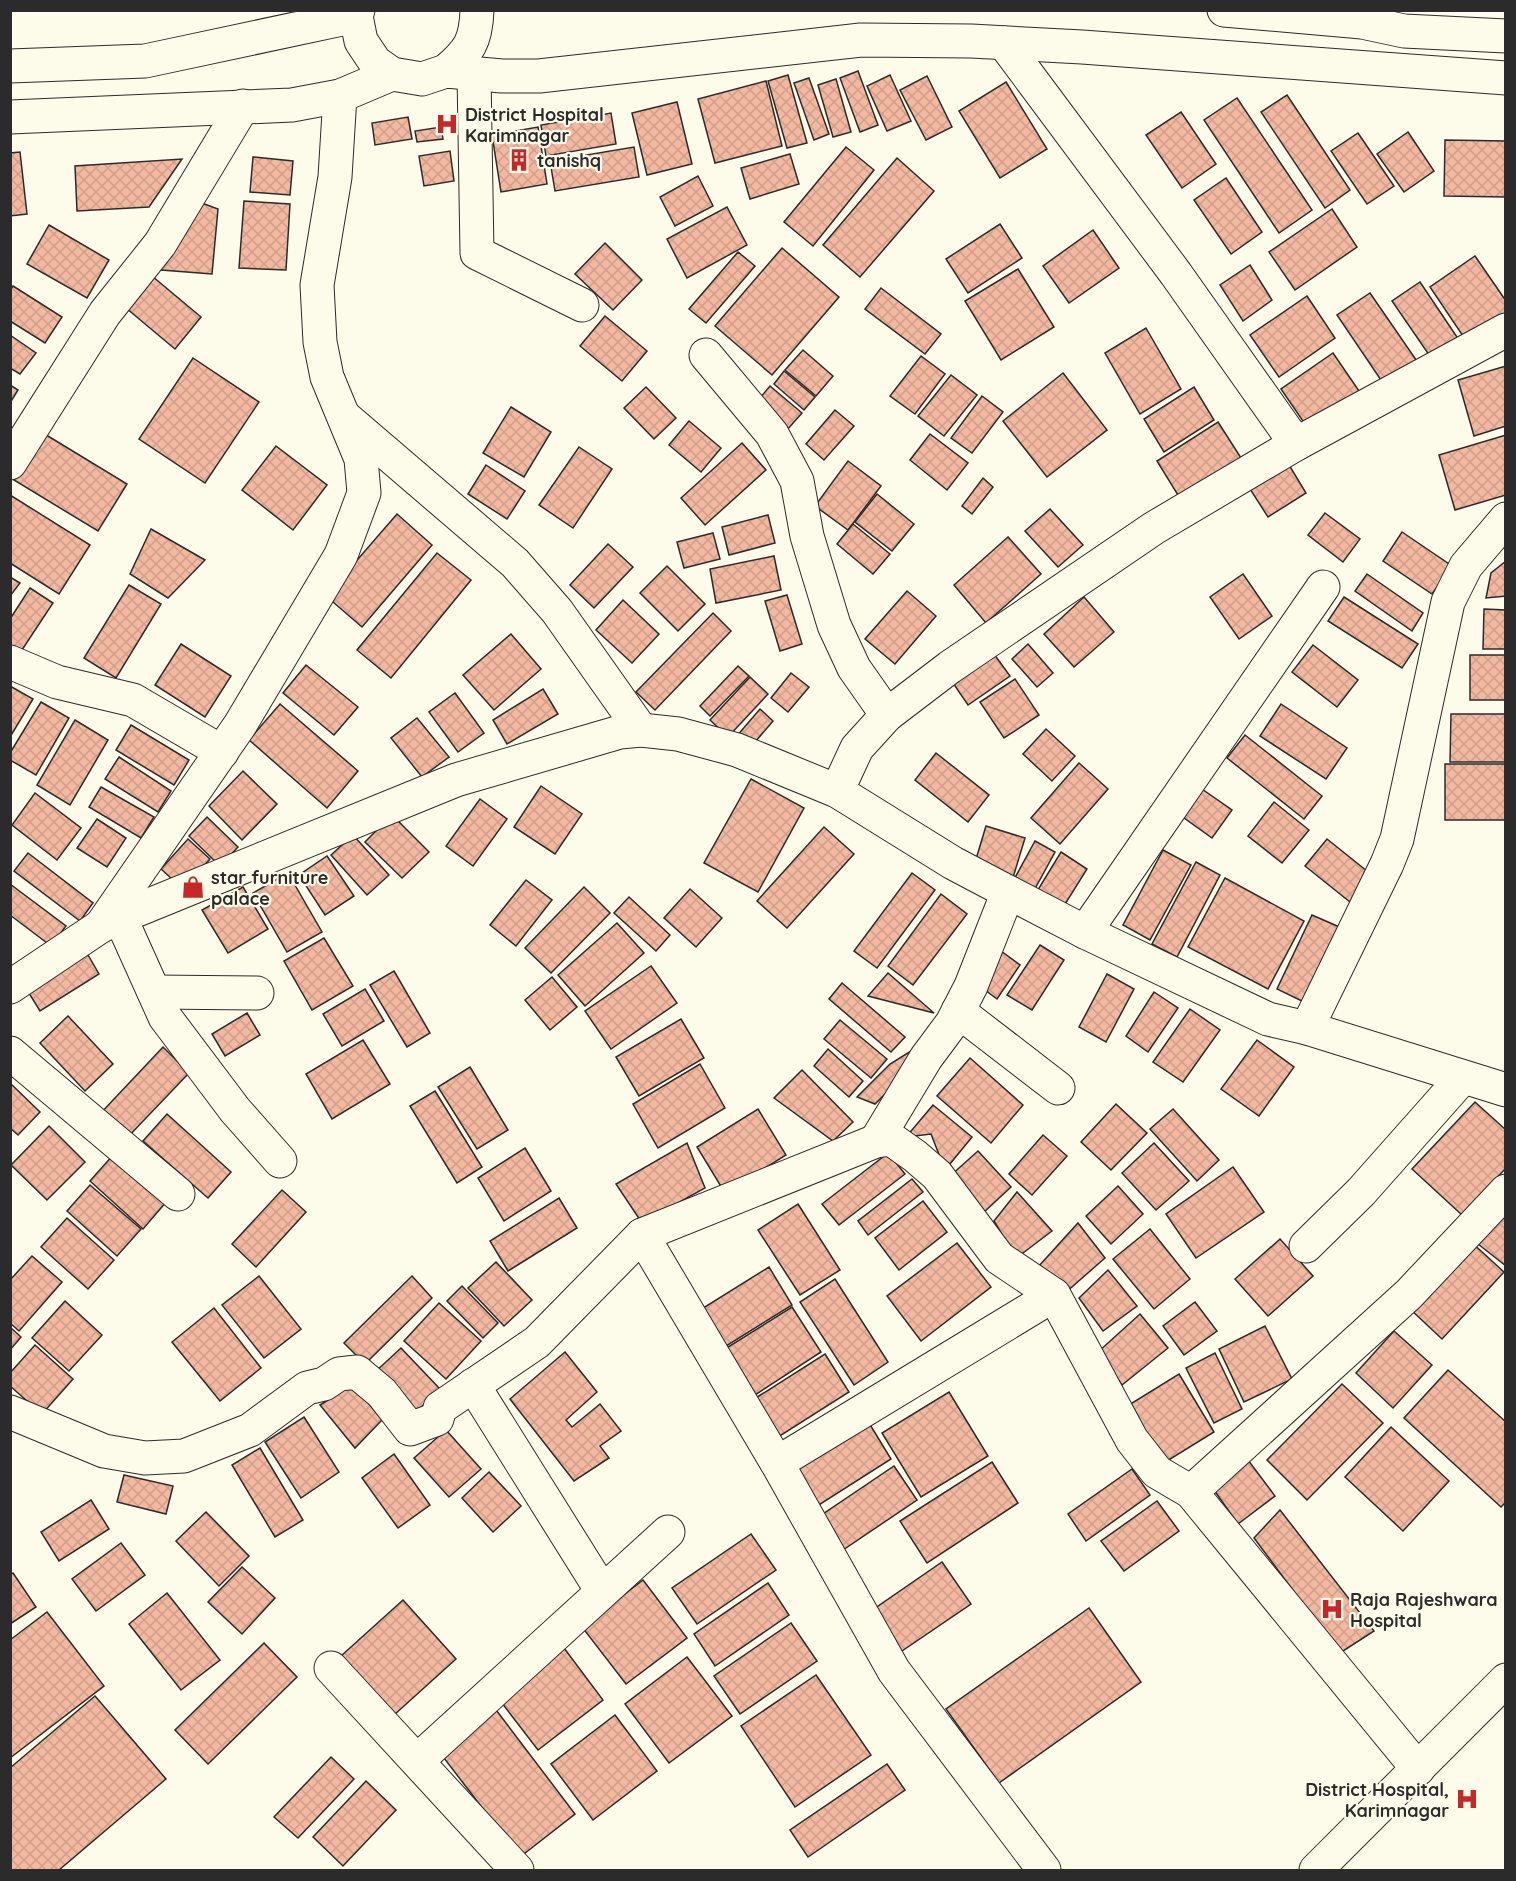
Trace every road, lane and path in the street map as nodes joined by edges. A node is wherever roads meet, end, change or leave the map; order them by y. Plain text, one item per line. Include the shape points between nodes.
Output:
1 (477, 10) edge
2 (1224, 10) edge
3 (357, 13) edge
4 (1362, 16) edge
5 (1405, 21) edge
6 (1506, 36) edge
7 (1004, 43) junction
8 (10, 66) edge
9 (460, 73) junction
10 (392, 74) junction
11 (1506, 78) edge
12 (340, 96) junction
13 (243, 106) junction
14 (10, 117) edge
15 (582, 305) dead end
16 (1506, 330) edge
17 (705, 355) dead end
18 (343, 416) junction
19 (1296, 444) junction
20 (10, 463) edge
21 (1506, 519) edge
22 (1323, 587) dead end
23 (10, 662) edge
24 (887, 715) junction
25 (641, 730) junction
26 (222, 752) junction
27 (837, 791) junction
28 (1008, 892) junction
29 (110, 921) junction
30 (1085, 932) junction
31 (10, 987) edge
32 (154, 992) junction
33 (257, 993) dead end
34 (958, 1011) junction
35 (1307, 1028) junction
36 (10, 1053) edge
37 (1463, 1077) junction
38 (1058, 1088) dead end
39 (1506, 1090) edge
40 (876, 1141) junction
41 (280, 1161) dead end
42 (1506, 1191) edge
43 (178, 1194) dead end
44 (642, 1235) junction
45 (1306, 1246) dead end
46 (1054, 1295) junction
47 (473, 1385) junction
48 (10, 1412) edge
49 (777, 1462) junction
50 (1191, 1492) junction
51 (668, 1532) dead end
52 (602, 1591) junction
53 (331, 1668) dead end
54 (1506, 1680) edge
55 (418, 1760) junction
56 (1418, 1769) junction
57 (517, 1870) edge
58 (1044, 1870) edge
59 (1316, 1870) edge

1 - 9 street via 476,32
2 - 4 street
3 - 8 street via 145,61
3 - 10 street via 361,41 375,62
4 - 5 street
5 - 6 street
7 - 9 street via 861,40 539,76
7 - 11 street
7 - 19 street via 1176,274
9 - 10 street via 422,79
9 - 15 street via 477,253
10 - 12 street
12 - 13 street via 292,105
12 - 18 street via 335,177 317,285 320,342 327,377
13 - 14 street
13 - 20 street via 160,244 105,314
16 - 19 street
17 - 24 street via 772,434 797,481 807,536 834,625 854,668
18 - 25 street via 515,563 557,611
18 - 26 street via 361,459 364,493 341,555
19 - 24 street via 1154,528 950,667
21 - 35 street via 1466,566 1448,602 1397,839
22 - 30 street
23 - 26 street via 57,682 133,700
24 - 27 street via 857,748
25 - 27 street via 737,750
25 - 29 street via 620,732 456,780
26 - 29 street
27 - 28 street via 953,863
28 - 30 street
28 - 34 street
29 - 31 street
29 - 32 street
30 - 35 street via 1268,1019
32 - 33 street
32 - 41 street via 165,1017 198,1062
34 - 38 street
34 - 40 street
35 - 37 street
36 - 43 street
37 - 39 street
37 - 45 street via 1361,1192
40 - 44 street
40 - 46 street via 891,1139 937,1175 999,1258
42 - 50 street via 1409,1294
44 - 47 street via 537,1341
44 - 49 street
46 - 49 street
46 - 50 street via 1132,1440 1157,1472
47 - 48 street via 440,1408 437,1419 411,1429 382,1393 357,1372 339,1374 324,1384 307,1388 250,1430 184,1456 145,1458 104,1451
47 - 52 street
49 - 58 street via 894,1671
50 - 56 street
51 - 52 street
52 - 55 street
53 - 55 street
54 - 56 street
55 - 57 street
56 - 59 street

